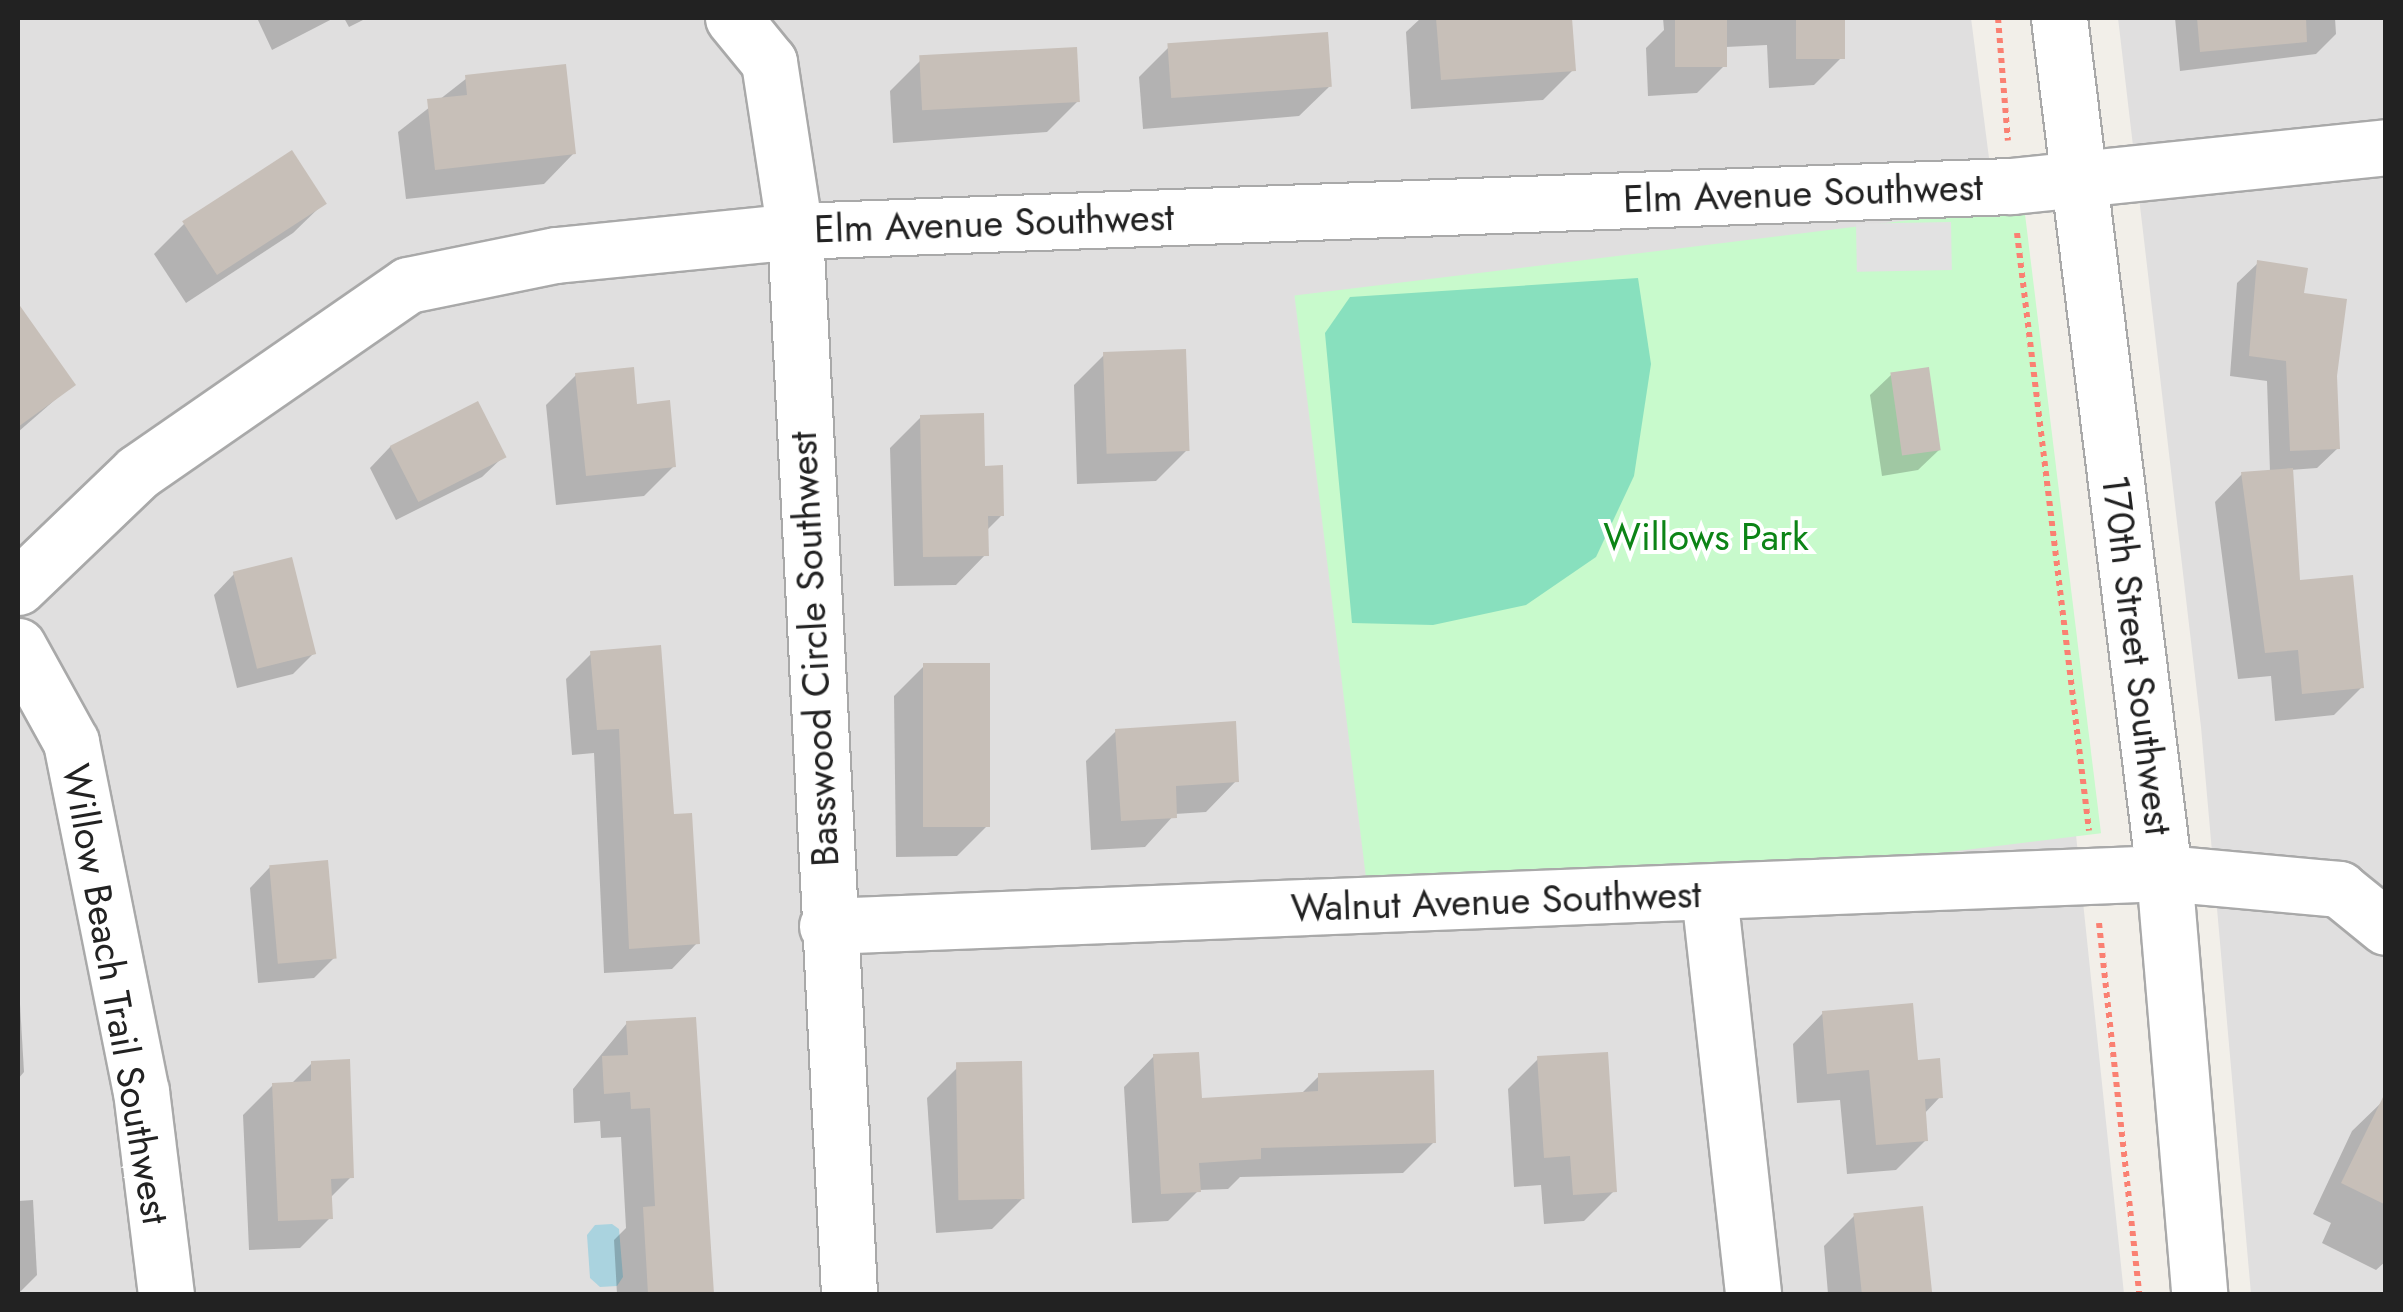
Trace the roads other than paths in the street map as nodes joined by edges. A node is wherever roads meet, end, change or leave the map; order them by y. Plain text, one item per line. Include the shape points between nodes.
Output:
1 (733, 18) edge
2 (2059, 18) edge
3 (2386, 147) edge
4 (2078, 177) junction
5 (795, 231) junction
6 (18, 588) edge
7 (18, 646) edge
8 (2164, 873) junction
9 (1709, 894) junction
10 (827, 926) junction
11 (2386, 926) edge
12 (166, 1294) edge
13 (849, 1294) edge
14 (1753, 1294) edge
15 (2198, 1294) edge

1 - 5 street, Basswood Circle Southwest via 769,62
2 - 4 street, 170th Street Southwest
3 - 4 street, Elm Avenue Southwest
4 - 5 street, Elm Avenue Southwest via 2011,186
4 - 8 street, 170th Street Southwest
5 - 6 street, Elm Avenue Southwest via 556,254 408,285 138,472
5 - 10 street, Basswood Circle Southwest
7 - 12 street, Willow Beach Trail Southwest via 71,742 141,1091
8 - 9 street, Walnut Avenue Southwest
8 - 11 street, Walnut Avenue Southwest via 2339,888
8 - 15 street, 170th Street Southwest
9 - 10 street, Walnut Avenue Southwest
9 - 14 street
10 - 13 street, Basswood Circle Southwest

